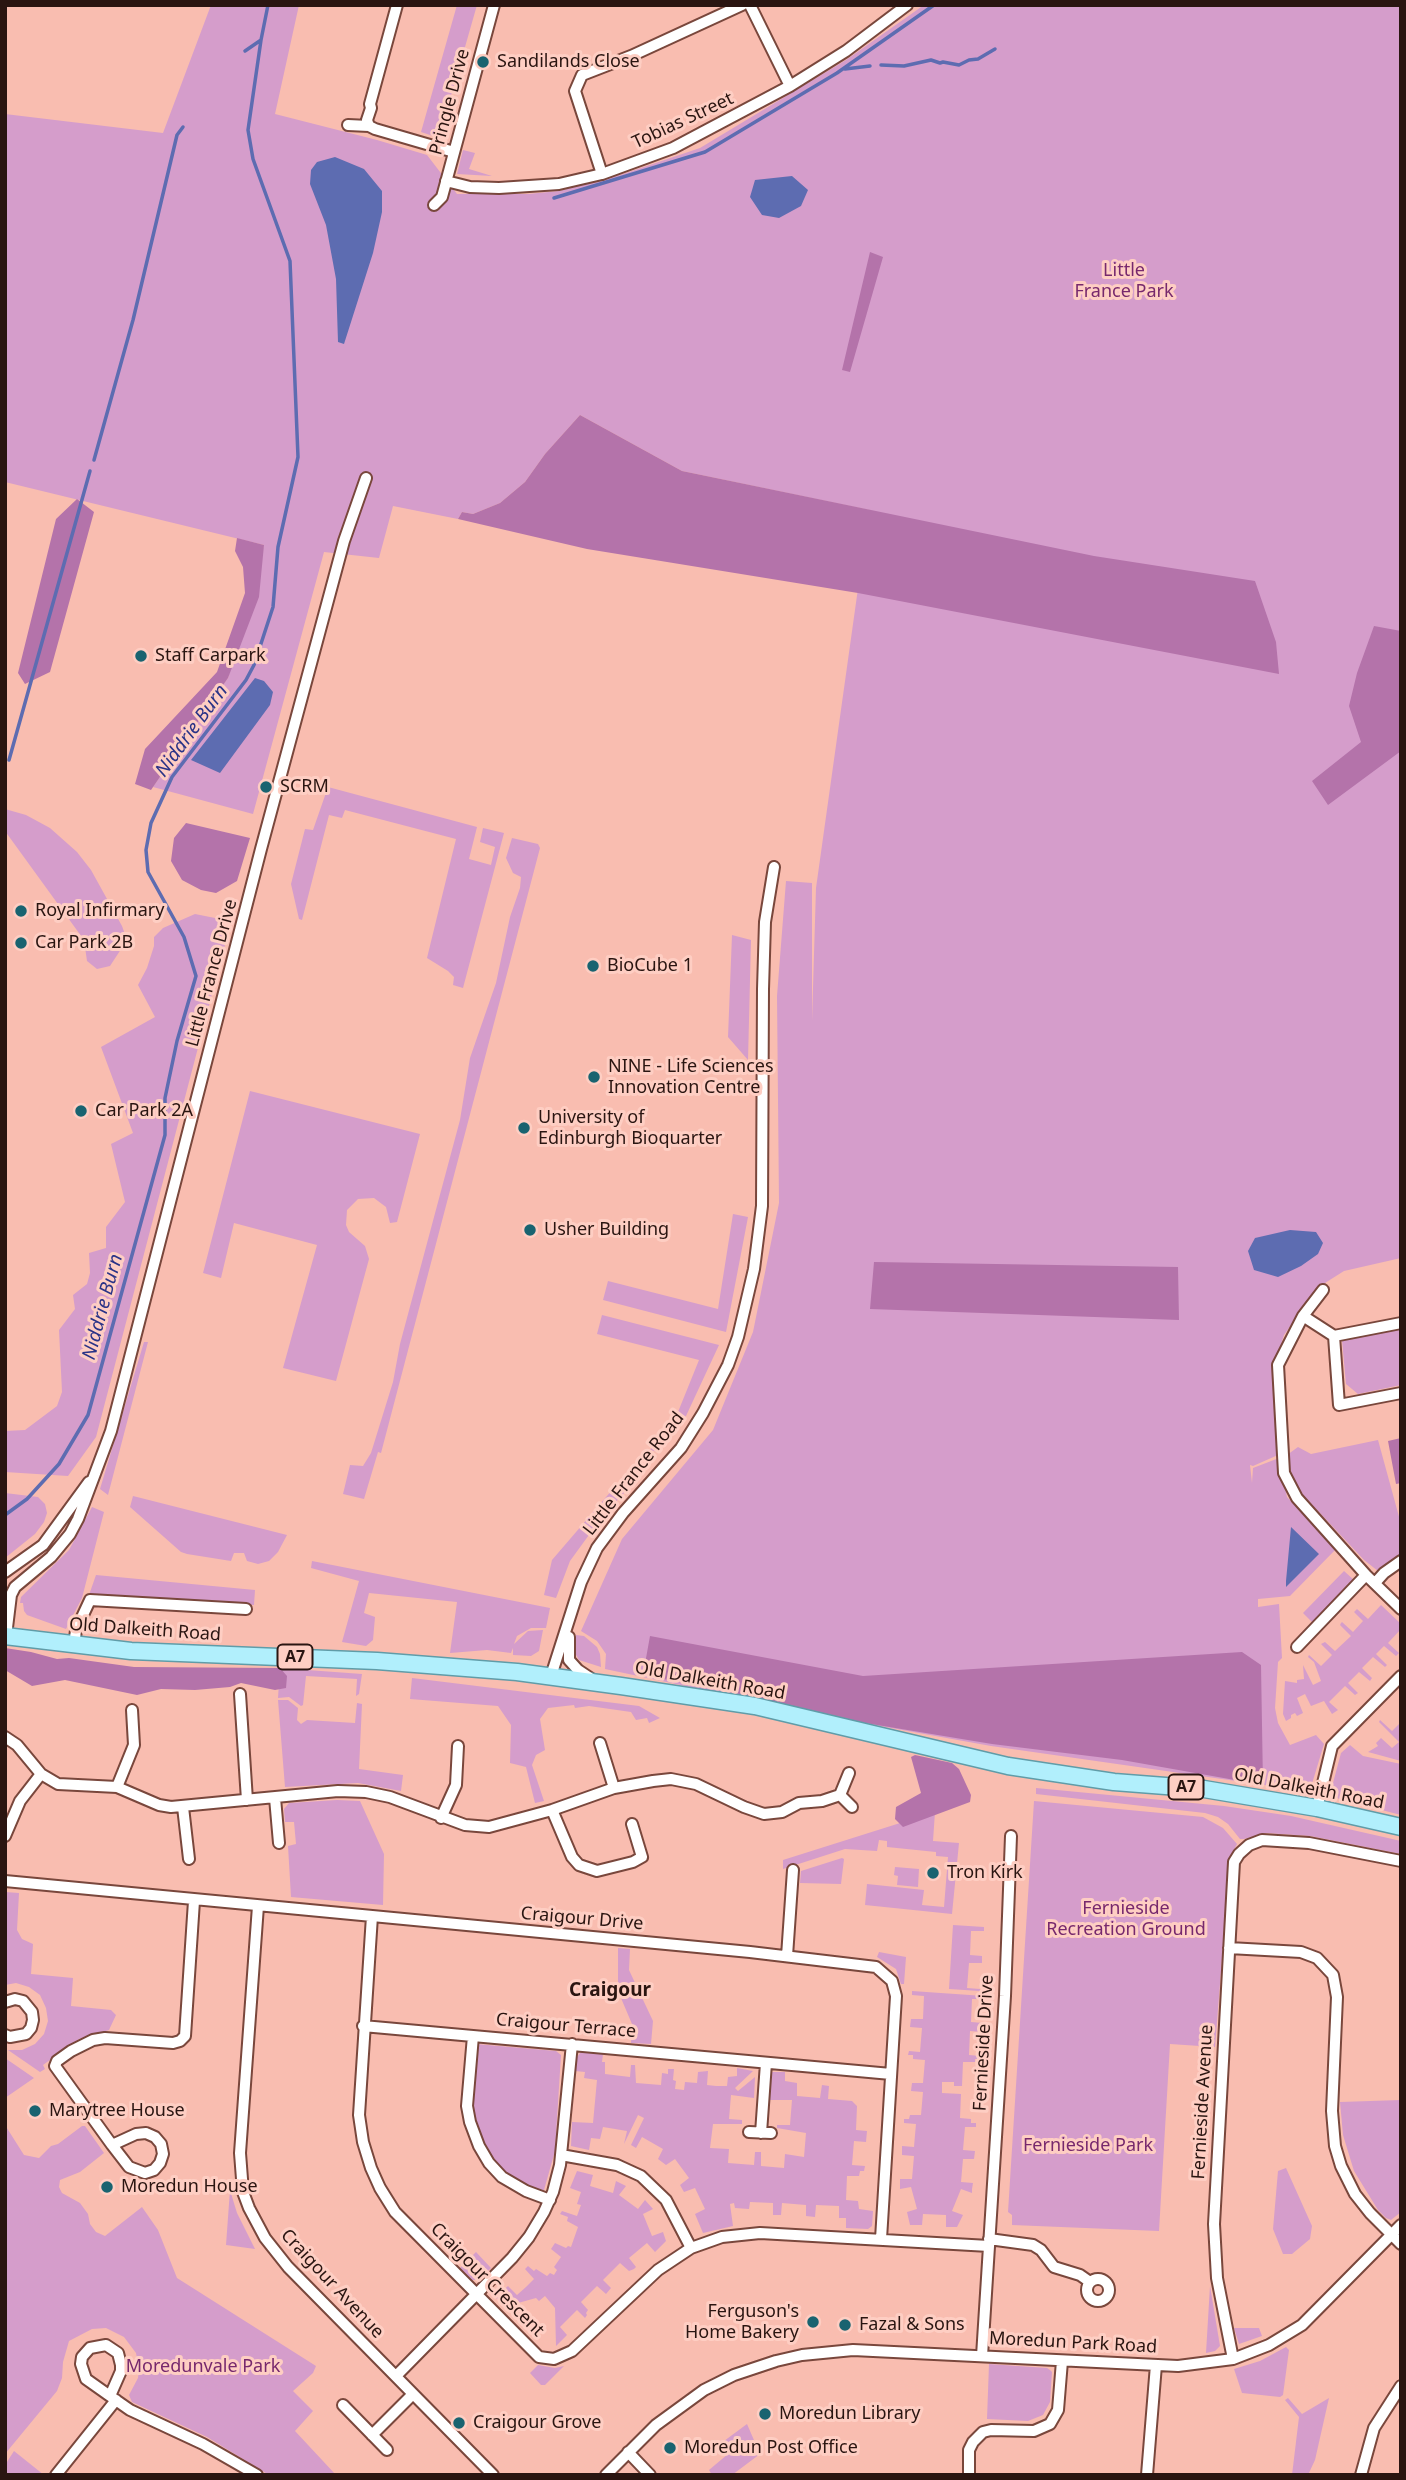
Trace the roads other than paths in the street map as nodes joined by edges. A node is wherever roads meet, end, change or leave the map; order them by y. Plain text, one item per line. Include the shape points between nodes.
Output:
1 (397, 5) edge
2 (494, 5) edge
3 (742, 5) edge
4 (750, 5) edge
5 (907, 5) edge
6 (790, 86) junction
7 (348, 125) dead end
8 (369, 125) junction
9 (454, 152) junction
10 (602, 174) junction
11 (446, 181) junction
12 (434, 205) dead end
13 (366, 478) dead end
14 (774, 867) dead end
15 (1323, 1290) dead end
16 (1303, 1316) junction
17 (1401, 1323) edge
18 (1334, 1336) junction
19 (1401, 1394) edge
20 (93, 1477) junction
21 (1401, 1561) edge
22 (5, 1572) edge
23 (1370, 1579) junction
24 (573, 1607) junction
25 (246, 1609) dead end
26 (1401, 1609) edge
27 (6, 1636) edge
28 (74, 1646) junction
29 (1297, 1647) dead end
30 (1401, 1675) edge
31 (551, 1676) junction
32 (597, 1682) junction
33 (240, 1694) dead end
34 (132, 1710) dead end
35 (5, 1737) edge
36 (600, 1743) dead end
37 (458, 1746) dead end
38 (849, 1773) dead end
39 (41, 1774) junction
40 (117, 1787) junction
41 (614, 1788) junction
42 (840, 1795) junction
43 (275, 1798) junction
44 (247, 1800) junction
45 (183, 1807) junction
46 (852, 1807) dead end
47 (1317, 1808) junction
48 (552, 1810) junction
49 (441, 1818) junction
50 (632, 1824) dead end
51 (1401, 1827) edge
52 (5, 1836) edge
53 (1011, 1836) dead end
54 (279, 1843) dead end
55 (189, 1859) dead end
56 (1401, 1861) edge
57 (793, 1870) dead end
58 (5, 1881) edge
59 (194, 1901) junction
60 (258, 1906) junction
61 (372, 1916) junction
62 (1229, 1948) junction
63 (788, 1956) junction
64 (5, 2002) edge
65 (363, 2026) junction
66 (5, 2035) edge
67 (473, 2036) junction
68 (572, 2044) junction
69 (766, 2063) junction
70 (891, 2074) junction
71 (748, 2132) dead end
72 (112, 2145) junction
73 (562, 2155) junction
74 (550, 2200) junction
75 (1401, 2225) edge
76 (1391, 2235) junction
77 (881, 2239) junction
78 (989, 2242) junction
79 (1401, 2244) edge
80 (691, 2248) junction
81 (1090, 2282) dead end
82 (476, 2295) junction
83 (982, 2356) junction
84 (1233, 2359) junction
85 (1062, 2361) junction
86 (1156, 2365) junction
87 (396, 2376) junction
88 (1401, 2386) edge
89 (413, 2394) junction
90 (113, 2398) junction
91 (343, 2405) dead end
92 (372, 2435) junction
93 (387, 2450) dead end
94 (628, 2452) junction
95 (56, 2475) edge
96 (257, 2475) edge
97 (493, 2475) edge
98 (606, 2475) edge
99 (650, 2475) edge
100 (969, 2475) edge
101 (1147, 2475) edge
102 (1361, 2475) edge

1 - 8 street via 370,104
2 - 9 street, Pringle Drive
3 - 10 street via 582,75 575,91
4 - 6 street
5 - 6 street, Tobias Street
6 - 10 street, Tobias Street via 673,148
7 - 8 street
8 - 9 street
9 - 11 street, Pringle Drive
10 - 11 street, Tobias Street via 522,187 470,187
11 - 12 street, Pringle Drive via 442,197
13 - 20 street, Little France Drive via 344,541 265,836 111,1431
14 - 24 street, Little France Road via 765,922 762,1206 754,1269 738,1336 728,1365 681,1448 597,1548
15 - 16 street
16 - 18 street
16 - 23 street via 1278,1365 1284,1473 1297,1498
17 - 18 street
18 - 19 street via 1339,1405
20 - 22 street, Little France Drive via 43,1545
20 - 27 street, Little France Drive via 70,1534 15,1587
21 - 23 street
23 - 26 street
23 - 29 street
24 - 31 street, Little France Road
24 - 32 street, Little France Road via 569,1660
25 - 28 street via 90,1600
27 - 28 main road, Old Dalkeith Road / A7
28 - 31 main road, Old Dalkeith Road / A7 via 189,1656 377,1661
30 - 47 street via 1332,1746
31 - 32 main road, Old Dalkeith Road / A7
32 - 47 main road, Old Dalkeith Road / A7 via 755,1706 1008,1766 1114,1782 1204,1789
33 - 44 street
34 - 40 street via 134,1745
35 - 39 street
36 - 41 street
37 - 49 street via 456,1785
38 - 42 street
39 - 40 street via 58,1784
39 - 52 street via 20,1801
40 - 45 street via 159,1805
41 - 42 street via 685,1781 764,1814
41 - 48 street
42 - 46 street
43 - 44 street
43 - 49 street via 366,1792
43 - 54 street
44 - 45 street
45 - 55 street
47 - 51 main road, Old Dalkeith Road / A7
48 - 49 street via 489,1827
48 - 50 street via 579,1865 597,1871 646,1860
53 - 78 street, Fernieside Drive
56 - 62 street, Fernieside Avenue via 1310,1843 1262,1840 1244,1849 1234,1862
57 - 63 street
58 - 59 street, Craigour Drive
59 - 60 street, Craigour Drive
59 - 72 street via 185,2036 173,2043 120,2037 93,2040 55,2066
60 - 61 street, Craigour Drive
60 - 87 street, Craigour Avenue via 240,2152 243,2192 275,2253
61 - 63 street, Craigour Drive
61 - 65 street, Craigour Crescent
62 - 76 street via 1301,1952 1323,1963 1333,1975 1337,1997 1335,2146 1355,2194
62 - 84 street, Fernieside Avenue via 1214,2224 1217,2278
63 - 70 street, Craigour Drive via 867,1965 889,1978 896,1989
64 - 66 street via 23,2001 33,2020 26,2034
65 - 67 street, Craigour Terrace
65 - 82 street, Craigour Crescent via 360,2124 375,2178 395,2212
67 - 68 street, Craigour Terrace
67 - 74 street via 467,2106 479,2146 502,2176
68 - 69 street, Craigour Terrace
68 - 73 street
69 - 70 street, Craigour Terrace
69 - 71 street via 766,2133
70 - 77 street, Craigour Drive
72 - 72 street via 146,2133 161,2144 163,2154 154,2170 136,2172
73 - 74 street
73 - 80 street via 608,2162 641,2176 666,2200
74 - 82 street via 529,2238
75 - 76 street, Moredun Park Road
76 - 79 street
76 - 84 street, Moredun Park Road via 1303,2325
77 - 78 street, Craigour Crescent
77 - 80 street, Craigour Crescent via 748,2233
78 - 81 street via 1033,2245 1054,2267
78 - 83 street, Fernieside Drive
80 - 82 street, Craigour Crescent via 648,2278 578,2347 554,2359 536,2355
82 - 87 street
83 - 85 street, Moredun Park Road
83 - 94 street, Moredun Park Road via 853,2350 776,2361 704,2390
84 - 86 street, Moredun Park Road
85 - 86 street, Moredun Park Road
85 - 100 street via 1058,2410 1050,2424 1034,2431 983,2432 969,2450
86 - 101 street
87 - 89 street, Craigour Avenue
88 - 102 street via 1374,2428
89 - 92 street
89 - 97 street, Craigour Avenue
90 - 90 street via 82,2372 82,2357 95,2346 111,2347 120,2359
90 - 95 street
90 - 96 street
91 - 92 street
92 - 93 street
94 - 98 street, Moredun Park Road
94 - 99 street

